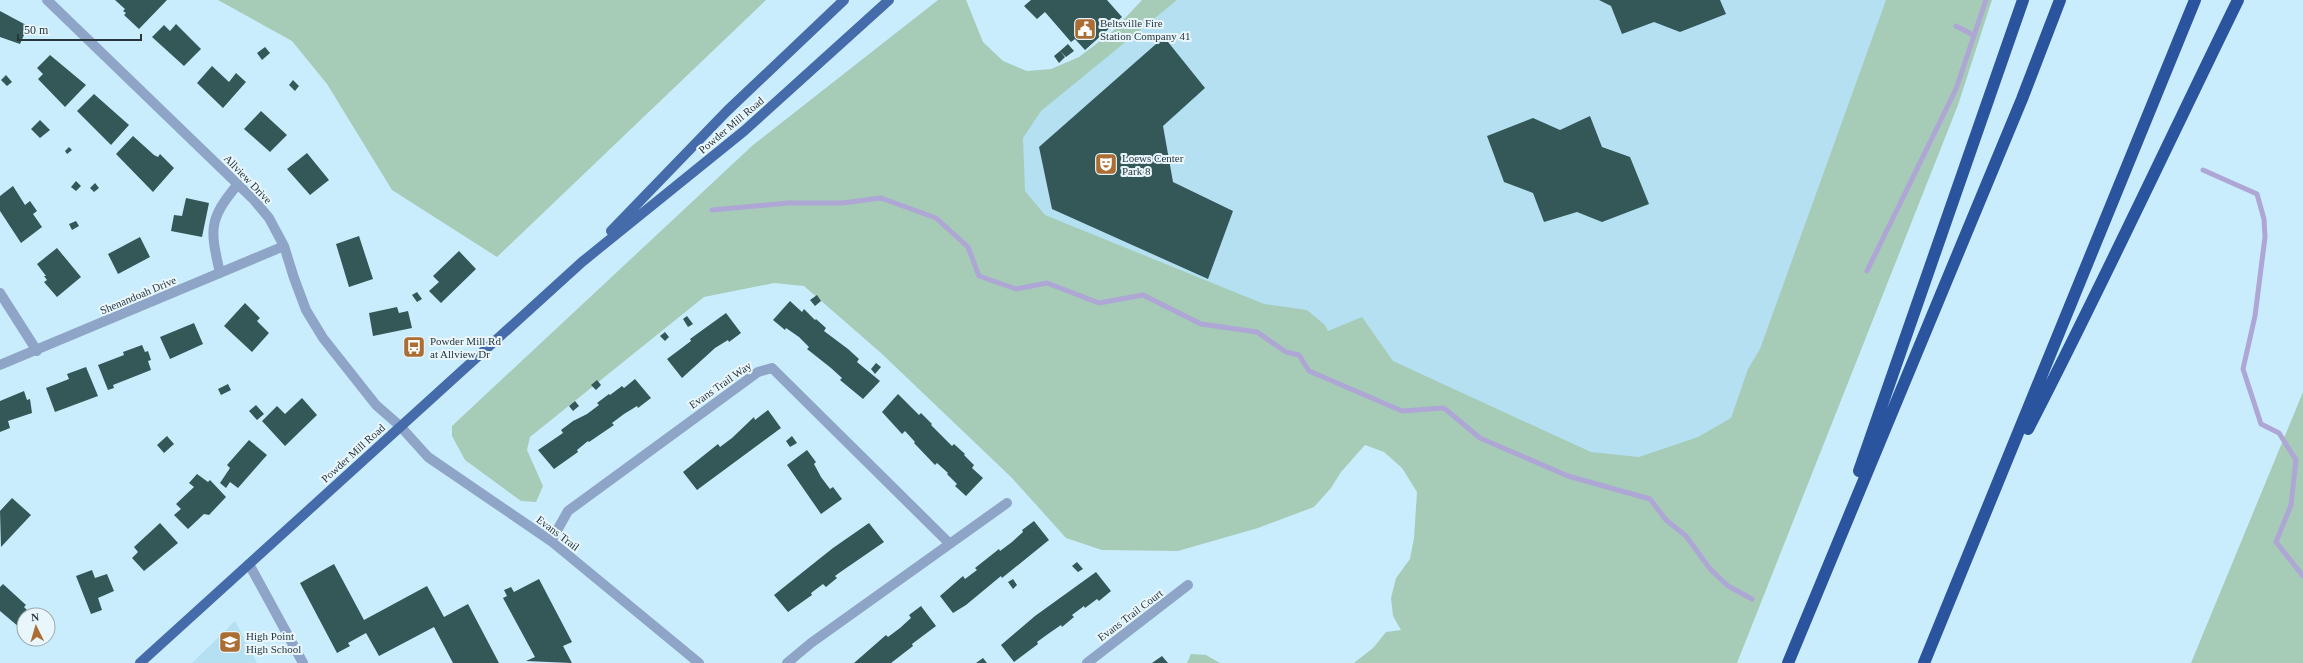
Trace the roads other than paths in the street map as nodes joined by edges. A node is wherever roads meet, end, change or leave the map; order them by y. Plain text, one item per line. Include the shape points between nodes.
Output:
1 (47, 0) edge
2 (844, 0) edge
3 (889, 0) edge
4 (2023, 0) edge
5 (2060, 0) edge
6 (2196, 0) edge
7 (2238, 0) edge
8 (238, 184) junction
9 (284, 246) junction
10 (582, 262) junction
11 (220, 274) junction
12 (0, 293) edge
13 (37, 351) junction
14 (0, 366) edge
15 (400, 426) junction
16 (1993, 498) junction
17 (1007, 502) dead end
18 (551, 541) junction
19 (950, 544) junction
20 (249, 564) junction
21 (1188, 586) dead end
22 (1819, 588) junction
23 (140, 663) edge
24 (302, 663) edge
25 (699, 663) edge
26 (787, 663) edge
27 (1087, 663) edge
28 (1788, 663) edge
29 (1924, 663) edge

1 - 8 street, Allview Drive
2 - 10 main road, Powder Mill Road via 727,111
3 - 10 main road, Powder Mill Road via 744,131
4 - 22 highway
5 - 22 highway via 2022,99
6 - 16 highway
7 - 16 highway via 2091,307
8 - 9 street, Allview Drive via 269,218
8 - 11 street via 219,208 213,225
9 - 11 street, Shenandoah Drive
9 - 15 street, Allview Drive via 306,310 323,338 376,405
10 - 15 main road, Powder Mill Road
11 - 13 street, Shenandoah Drive
12 - 13 street
13 - 14 street, Shenandoah Drive
15 - 18 street, Evans Trail via 428,457
15 - 20 main road, Powder Mill Road
16 - 29 highway
17 - 19 street
18 - 19 street, Evans Trail Way via 568,511 758,372 772,368
18 - 25 street, Evans Trail
19 - 26 street via 811,643
20 - 23 main road, Powder Mill Road
20 - 24 street
21 - 27 street, Evans Trail Court
22 - 28 highway

